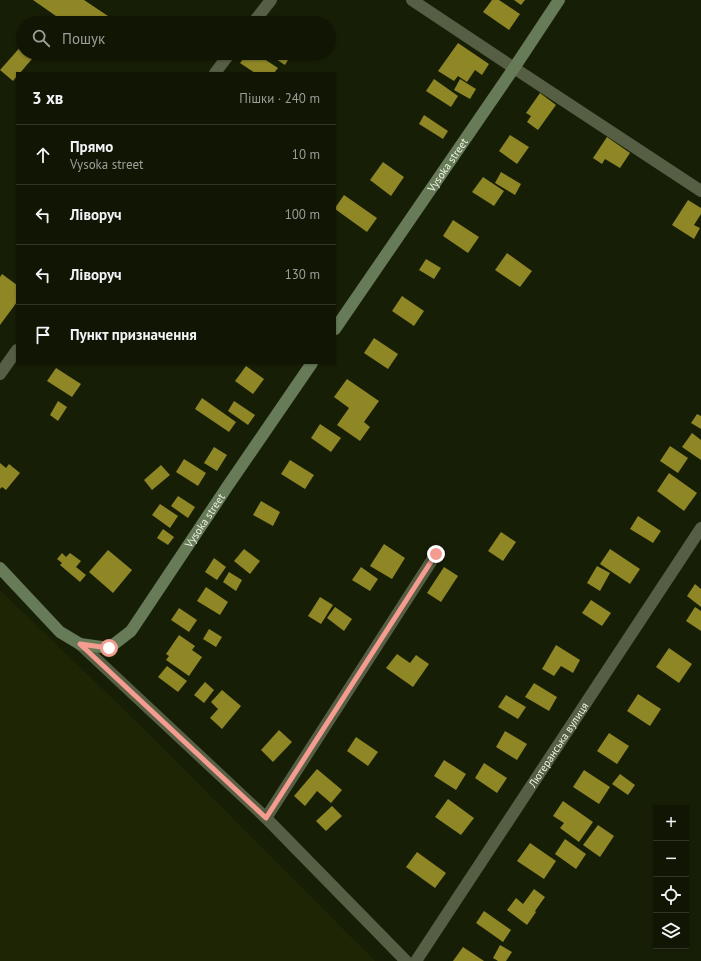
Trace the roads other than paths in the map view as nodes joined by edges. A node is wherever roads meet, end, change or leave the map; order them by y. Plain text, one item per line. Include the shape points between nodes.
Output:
1 (271, 0) edge
2 (412, 0) edge
3 (559, 0) edge
4 (258, 16) edge
5 (225, 60) edge
6 (514, 68) junction
7 (216, 72) edge
8 (701, 191) edge
9 (336, 328) edge
10 (16, 351) edge
11 (311, 364) edge
12 (0, 374) edge
13 (701, 528) edge
14 (436, 554) dead end
15 (0, 568) edge
16 (80, 644) junction
17 (266, 818) junction
18 (406, 961) edge
19 (416, 961) edge

1 - 4 street
2 - 6 street
3 - 6 street, Vysoka street
5 - 7 street
6 - 8 street
6 - 9 street, Vysoka street
10 - 12 street
11 - 16 street, Vysoka street via 131,631 109,648
13 - 19 street, Лютеранська вулиця
14 - 17 street
15 - 16 street via 60,632
16 - 17 street
17 - 18 street

